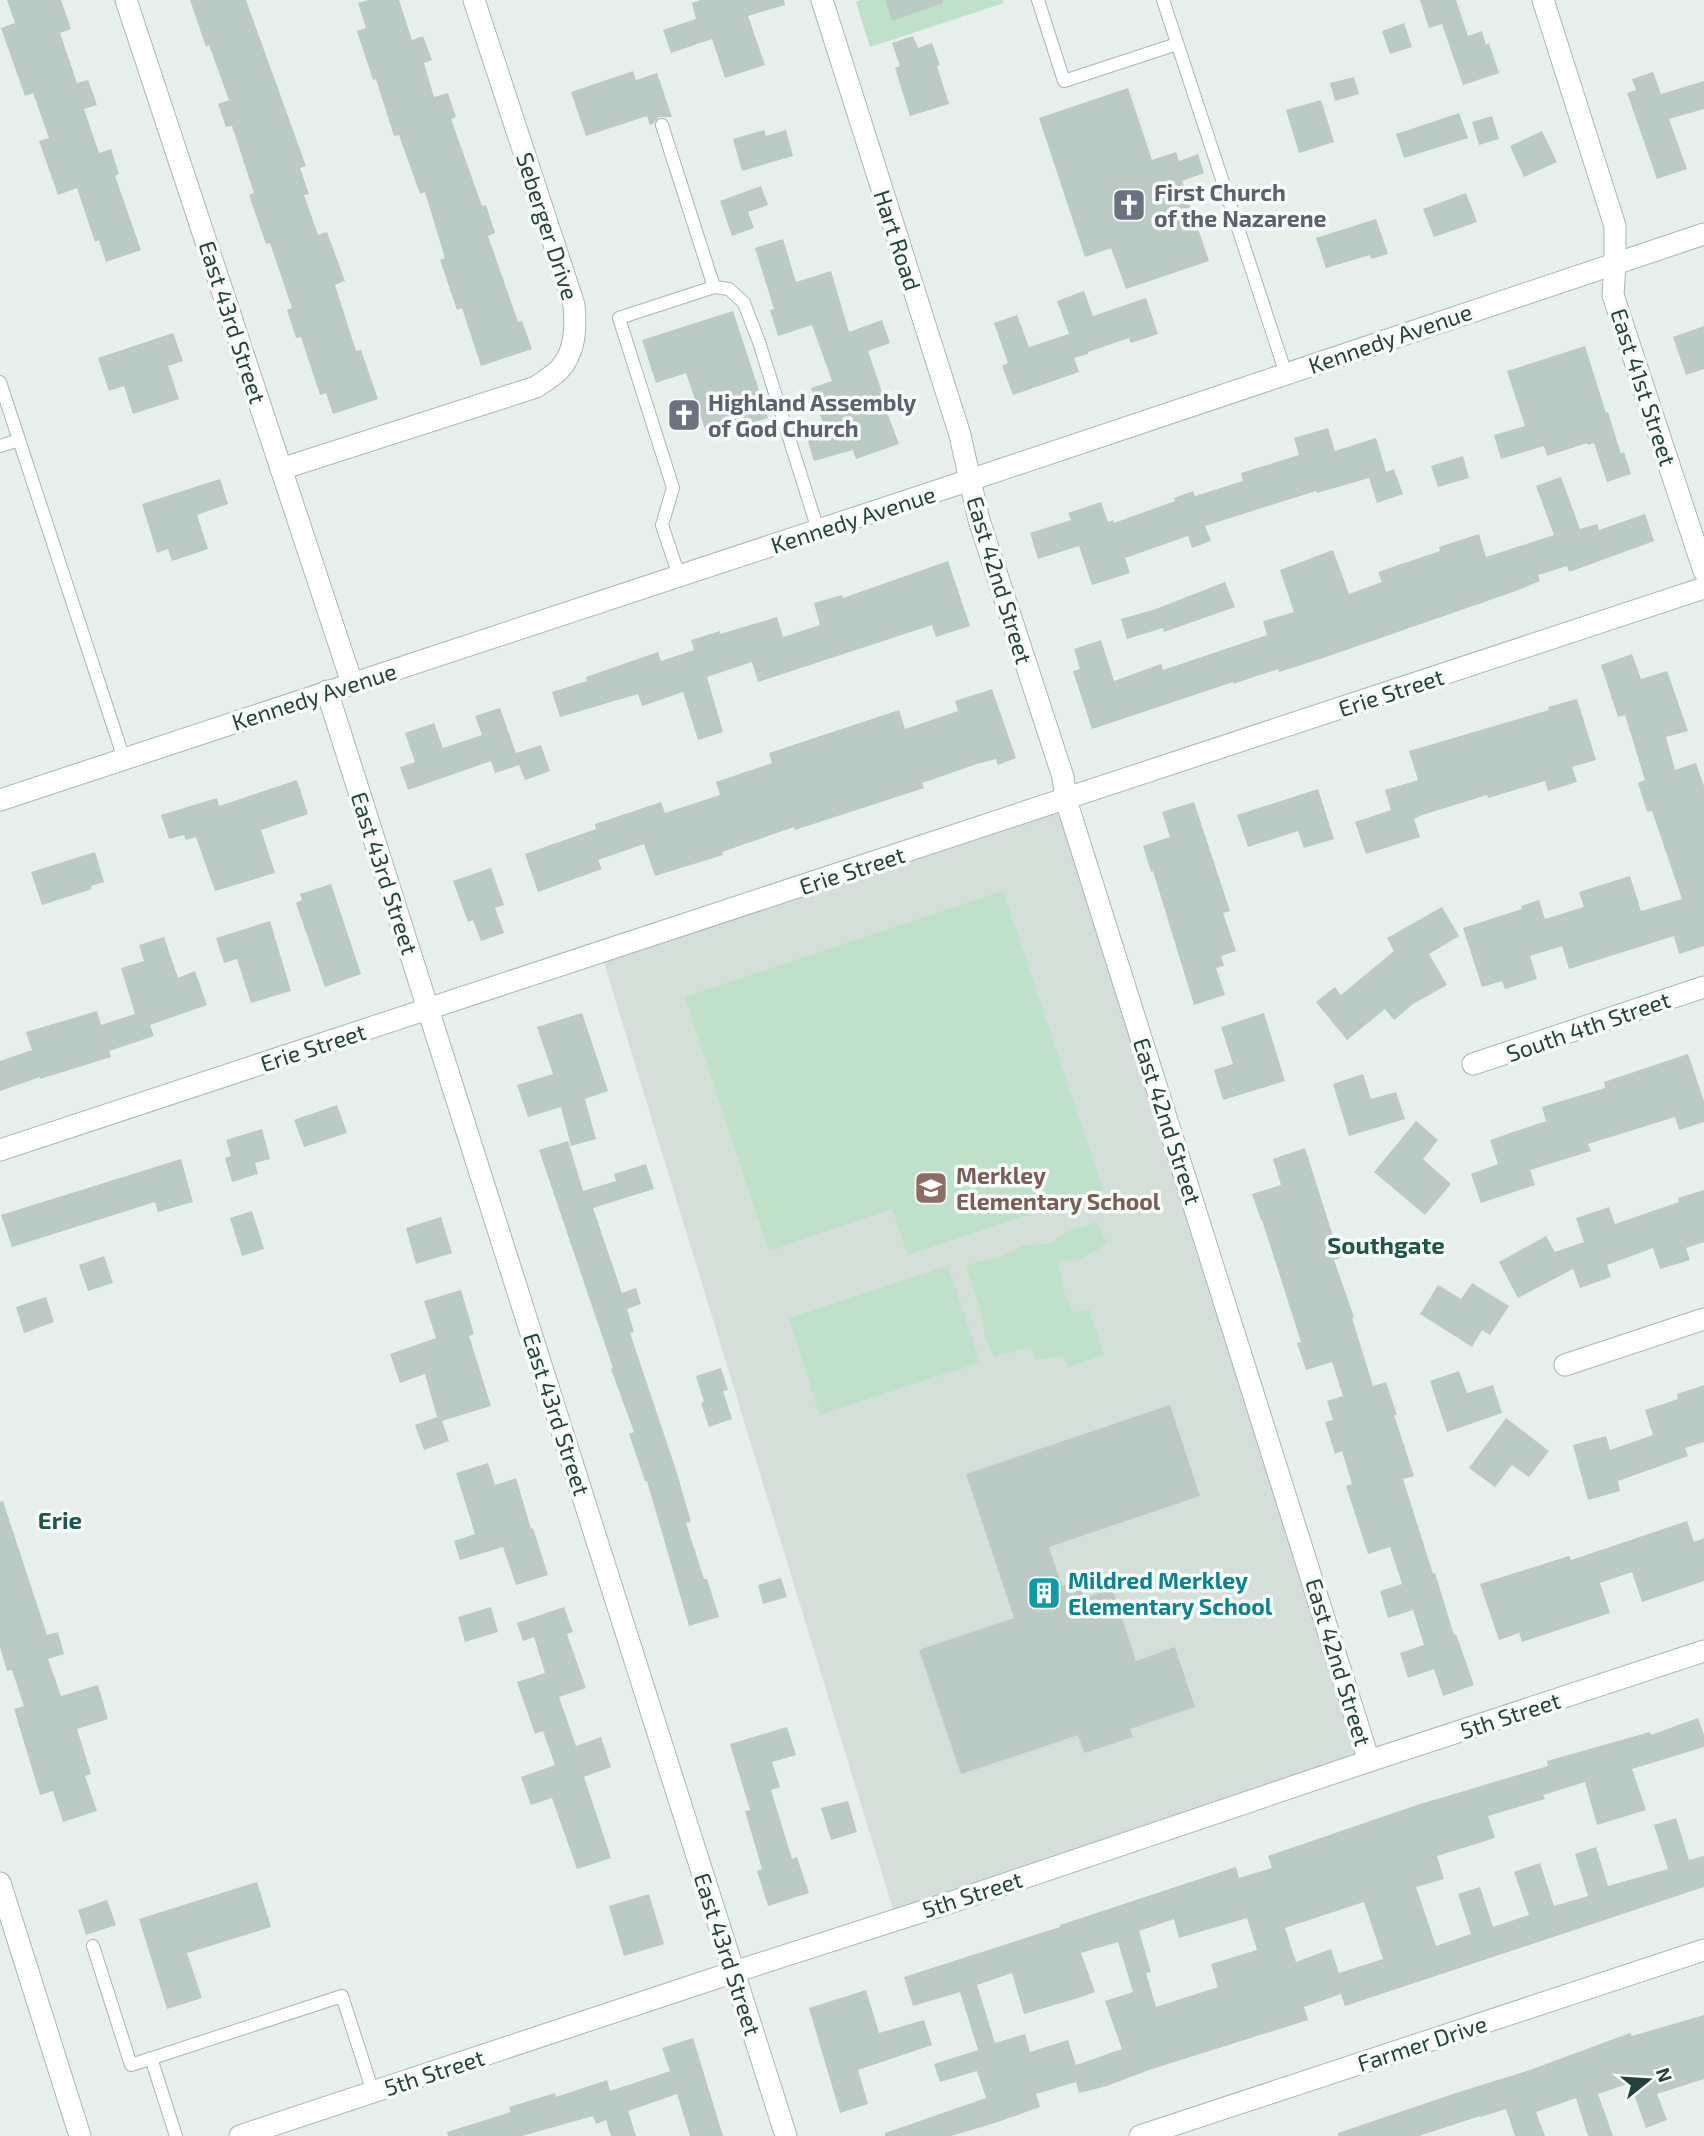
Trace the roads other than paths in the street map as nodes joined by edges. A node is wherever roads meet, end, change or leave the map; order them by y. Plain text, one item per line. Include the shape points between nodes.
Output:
1 (126, 0) edge
2 (474, 0) edge
3 (822, 0) edge
4 (1038, 0) edge
5 (1163, 0) edge
6 (1543, 0) edge
7 (1177, 44) junction
8 (662, 125) dead end
9 (1704, 233) edge
10 (1615, 263) junction
11 (713, 287) junction
12 (1286, 374) junction
13 (0, 382) edge
14 (19, 439) junction
15 (0, 446) edge
16 (281, 469) junction
17 (970, 480) junction
18 (818, 530) junction
19 (1704, 571) edge
20 (678, 576) junction
21 (1704, 588) edge
22 (352, 683) junction
23 (327, 691) junction
24 (124, 759) junction
25 (0, 800) edge
26 (1066, 800) junction
27 (1704, 987) edge
28 (428, 1009) junction
29 (1473, 1064) dead end
30 (0, 1150) edge
31 (1704, 1319) edge
32 (1565, 1365) dead end
33 (1704, 1651) edge
34 (1369, 1761) junction
35 (0, 1883) edge
36 (93, 1946) dead end
37 (1704, 1950) edge
38 (734, 1972) junction
39 (151, 2058) junction
40 (373, 2092) junction
41 (80, 2136) edge
42 (176, 2136) edge
43 (240, 2136) edge
44 (786, 2136) edge
45 (1140, 2136) edge

1 - 16 street, East 43rd Street
2 - 16 street, Seberger Drive via 574,305 572,348 560,369 536,387
3 - 17 street, Hart Road via 960,435
4 - 7 lane via 1064,81
5 - 7 lane
6 - 10 street, East 41st Street via 1615,226
7 - 12 lane
8 - 11 lane
9 - 10 street, Kennedy Avenue
10 - 12 street, Kennedy Avenue
10 - 19 street, East 41st Street via 1613,295
11 - 18 lane via 729,289 744,303
11 - 20 lane via 618,318 673,488 662,525
12 - 17 street, Kennedy Avenue
13 - 14 lane
14 - 15 lane
14 - 24 lane
16 - 22 street, East 43rd Street
17 - 18 street, Kennedy Avenue
17 - 26 street, East 42nd Street via 1063,777
18 - 20 street, Kennedy Avenue
20 - 22 street, Kennedy Avenue
21 - 26 street, Erie Street
22 - 23 street, Kennedy Avenue
23 - 24 street, Kennedy Avenue
23 - 28 street, East 43rd Street
24 - 25 street, Kennedy Avenue
26 - 28 street, Erie Street
26 - 34 street, East 42nd Street
27 - 29 street, South 4th Street
28 - 30 street, Erie Street
28 - 38 street, East 43rd Street
31 - 32 street
33 - 34 street, 5th Street
34 - 38 street, 5th Street
35 - 41 street
36 - 39 lane via 131,2065
37 - 45 street, Farmer Drive
38 - 40 street, 5th Street
38 - 44 street, East 43rd Street
39 - 40 lane via 342,1996
39 - 42 lane
40 - 43 street, 5th Street

